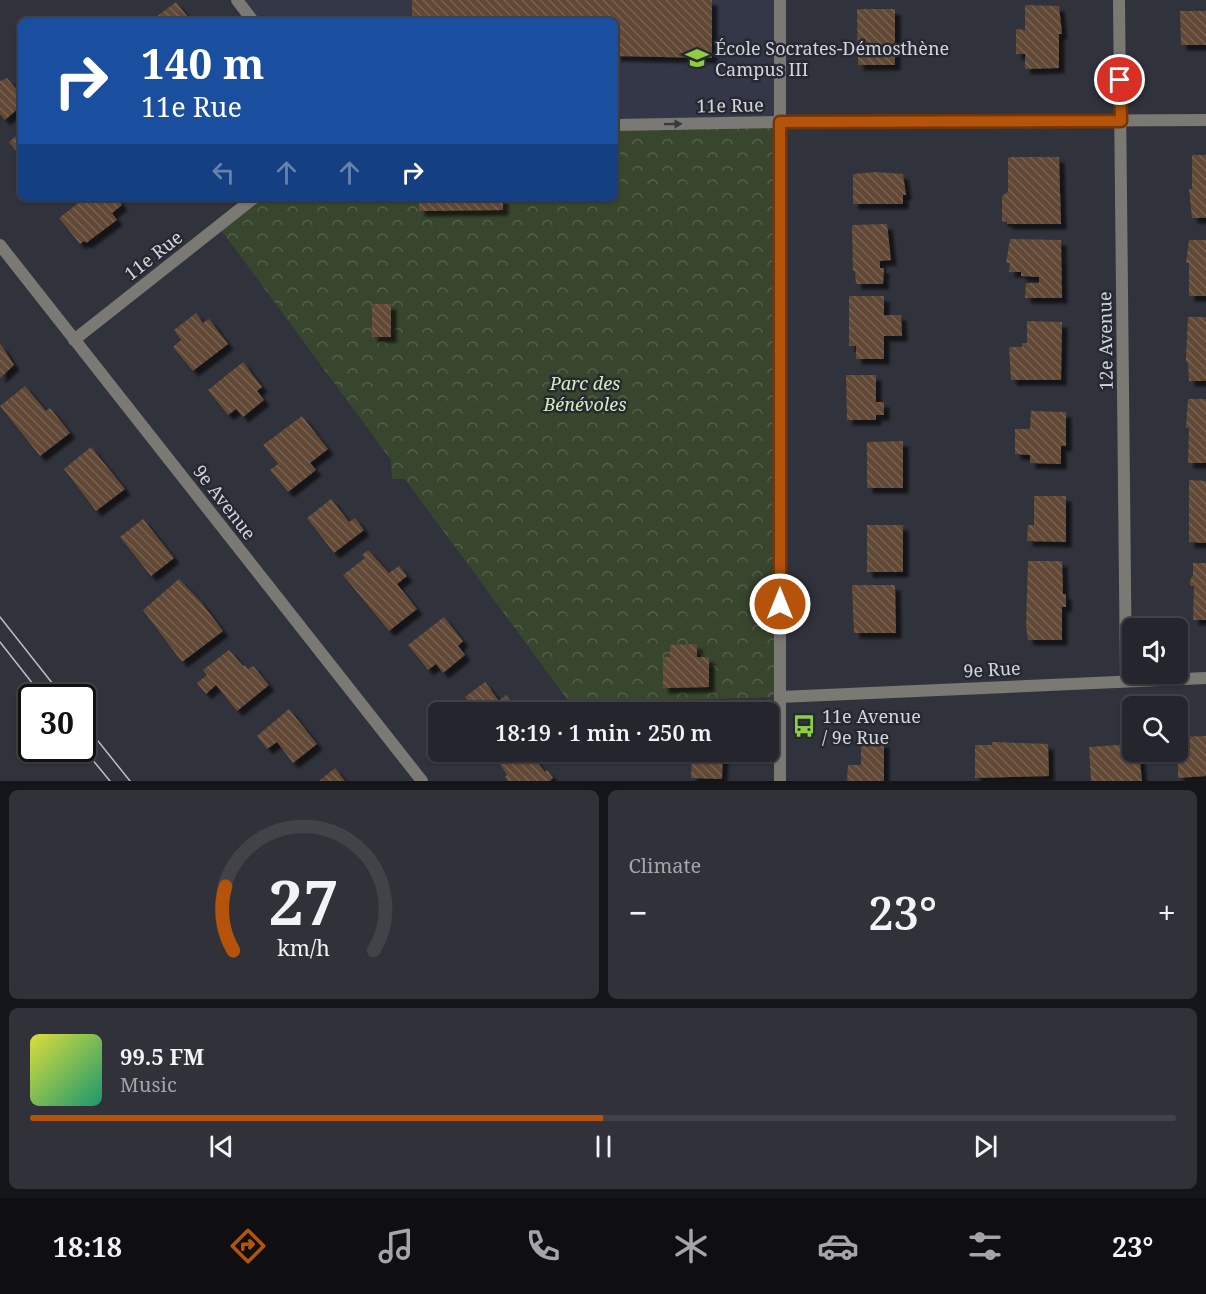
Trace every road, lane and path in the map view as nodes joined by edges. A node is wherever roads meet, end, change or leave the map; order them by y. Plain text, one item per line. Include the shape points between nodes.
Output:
1 (237, 0) edge
2 (780, 0) edge
3 (1119, 0) edge
4 (251, 18) edge
5 (1206, 120) edge
6 (1121, 121) junction
7 (780, 122) junction
8 (618, 125) edge
9 (250, 201) edge
10 (0, 245) edge
11 (75, 340) junction
12 (1125, 618) edge
13 (1206, 678) edge
14 (1188, 679) edge
15 (1122, 681) edge
16 (780, 697) junction
17 (422, 781) edge
18 (780, 781) edge

1 - 4 street
2 - 7 street
3 - 6 street, 12e Avenue
5 - 6 street, 11e Rue
6 - 7 street, 11e Rue
6 - 12 street, 12e Avenue
8 -> 7 street, 11e Rue
7 - 16 street
9 - 11 street, 11e Rue
10 - 11 street, 9e Avenue
11 - 17 street, 9e Avenue
13 - 14 street, 9e Rue
15 - 16 street, 9e Rue
16 - 18 street

